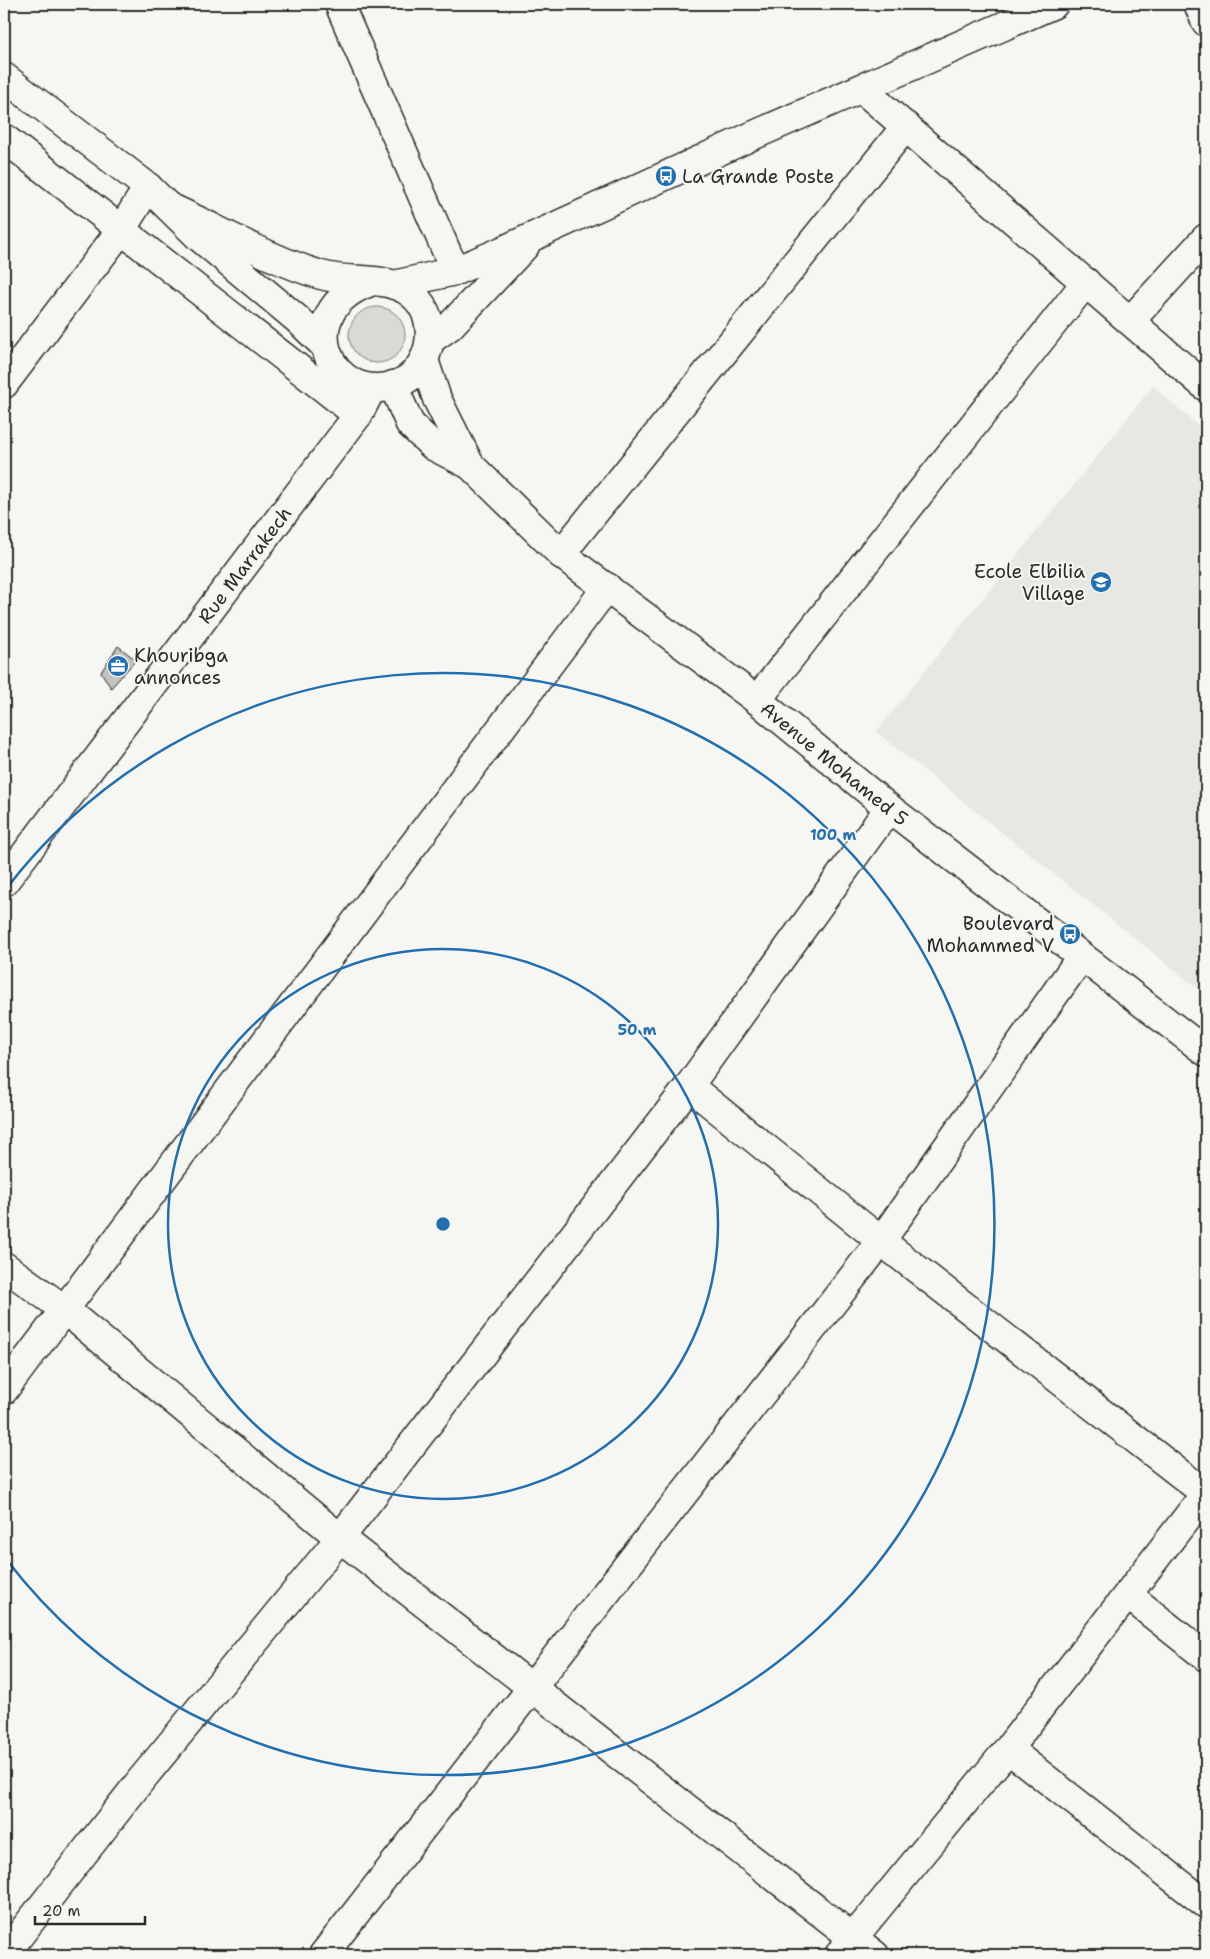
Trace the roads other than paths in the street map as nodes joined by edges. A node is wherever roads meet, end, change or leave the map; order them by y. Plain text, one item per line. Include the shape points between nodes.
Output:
1 (339, 4) edge
2 (1054, 4) edge
3 (1198, 4) edge
4 (1206, 22) edge
5 (4, 77) edge
6 (862, 88) junction
7 (906, 126) junction
8 (4, 138) edge
9 (148, 187) junction
10 (169, 207) junction
11 (121, 230) junction
12 (535, 236) junction
13 (1206, 238) edge
14 (455, 271) junction
15 (1086, 282) junction
16 (381, 284) junction
17 (1131, 320) junction
18 (325, 346) junction
19 (427, 350) junction
20 (4, 384) edge
21 (382, 387) junction
22 (1206, 387) edge
23 (358, 415) junction
24 (470, 465) junction
25 (562, 554) junction
26 (607, 587) junction
27 (757, 700) junction
28 (889, 808) junction
29 (4, 882) edge
30 (1081, 957) junction
31 (1206, 1052) edge
32 (689, 1086) junction
33 (881, 1241) junction
34 (4, 1266) edge
35 (64, 1309) junction
36 (4, 1390) edge
37 (1206, 1493) edge
38 (340, 1538) junction
39 (1128, 1596) junction
40 (1206, 1657) edge
41 (533, 1689) junction
42 (1008, 1749) junction
43 (1206, 1904) edge
44 (846, 1946) edge
45 (4, 1955) edge
46 (323, 1955) edge
47 (875, 1955) edge

1 - 14 street
2 - 6 street
3 - 4 street
5 - 9 street
6 - 7 street
6 - 12 street
7 - 15 street
7 - 25 street
8 - 11 street
9 - 10 street
9 - 11 street
10 - 16 street via 281,263 324,276
10 - 18 street
11 - 20 street
11 - 23 street
12 - 14 street
12 - 19 street
13 - 17 street
14 - 16 street
15 - 17 street
15 - 27 street
16 - 18 street via 345,294 329,313
16 - 19 street via 407,291 418,300 430,326
17 - 22 street
18 - 21 street via 337,370 353,382
19 - 21 street via 415,372
19 - 24 street, Avenue Mohamed 5 via 437,399
21 - 23 street, Rue Marrakech
21 - 24 street, Avenue Mohamed 5 via 410,424 434,446
23 - 29 street, Rue Marrakech
24 - 25 street, Avenue Mohamed 5
25 - 26 street, Avenue Mohamed 5
26 - 27 street, Avenue Mohamed 5
26 - 35 street
27 - 28 street, Avenue Mohamed 5
28 - 30 street, Avenue Mohamed 5
28 - 32 street
30 - 31 street, Avenue Mohamed 5
30 - 33 street
32 - 33 street
32 - 38 street
33 - 37 street
33 - 41 street
34 - 35 street
35 - 36 street
35 - 38 street
37 - 39 street
38 - 41 street
38 - 45 street via 140,1780
39 - 40 street
39 - 42 street
41 - 44 street
41 - 46 street
42 - 43 street
42 - 44 street
44 - 47 street

